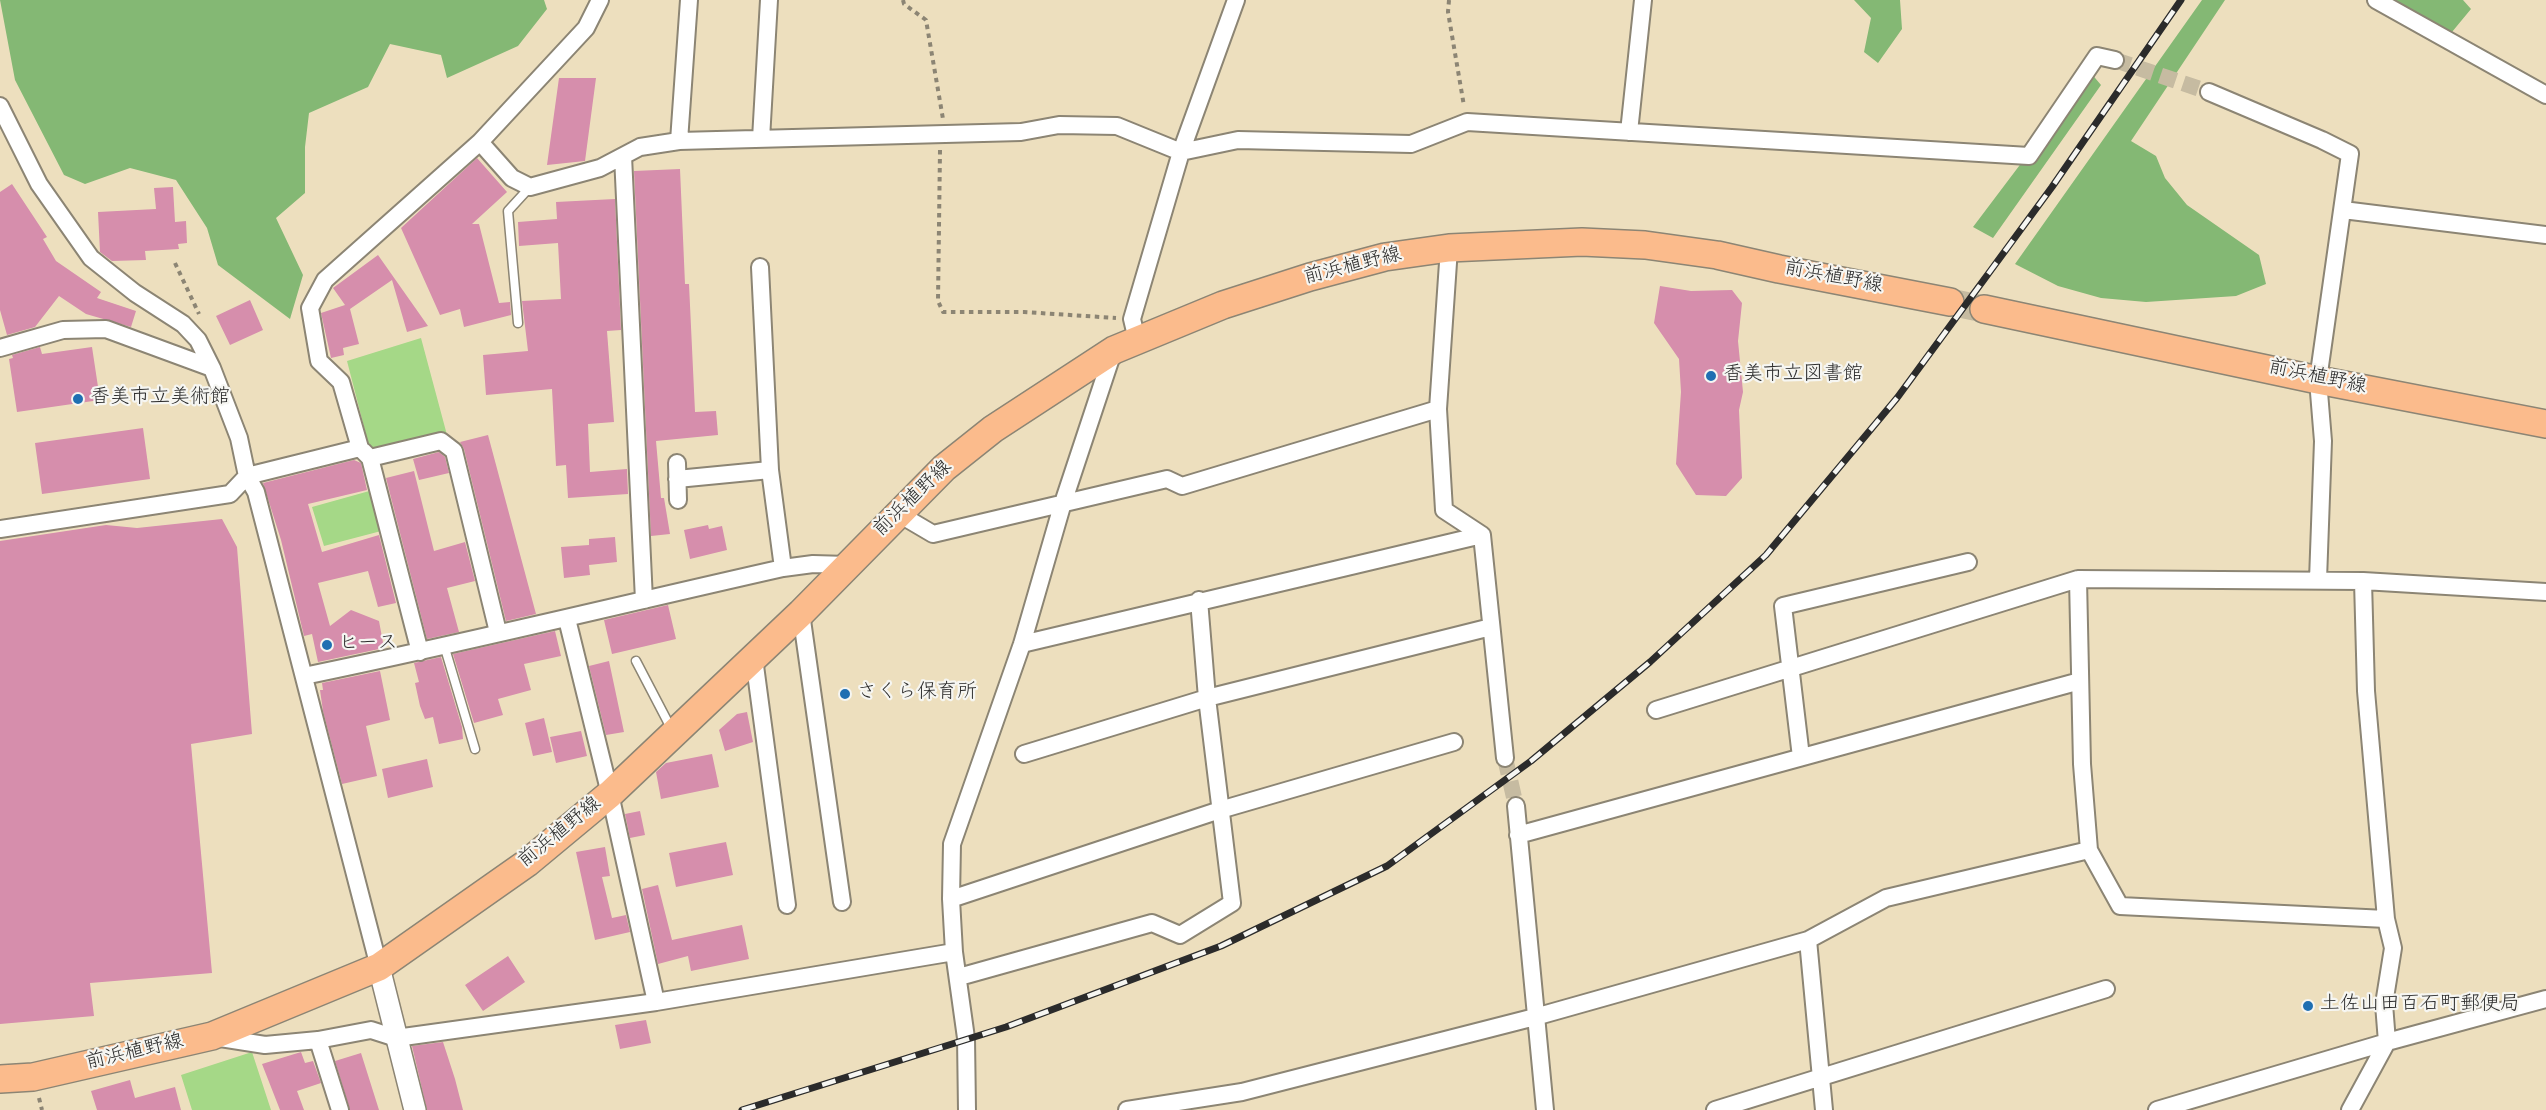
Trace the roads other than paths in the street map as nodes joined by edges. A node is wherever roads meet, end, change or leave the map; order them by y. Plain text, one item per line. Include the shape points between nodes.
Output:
1 (600, 0) edge
2 (688, 0) edge
3 (769, 0) edge
4 (1236, 0) edge
5 (1643, 0) edge
6 (2376, 0) edge
7 (2115, 60) tunnel mouth
8 (2209, 92) tunnel mouth
9 (2546, 95) edge
10 (0, 106) edge
11 (1629, 132) junction
12 (760, 139) junction
13 (679, 141) junction
14 (480, 142) junction
15 (1181, 152) junction
16 (623, 156) junction
17 (530, 187) junction
18 (2343, 210) junction
19 (2546, 235) edge
20 (1449, 248) junction
21 (760, 267) dead end
22 (1950, 302) tunnel mouth
23 (1984, 309) tunnel mouth
24 (518, 323) dead end
25 (1128, 336) junction
26 (0, 348) edge
27 (212, 368) junction
28 (2318, 380) junction
29 (1438, 409) junction
30 (2546, 424) edge
31 (365, 453) junction
32 (770, 470) junction
33 (247, 476) junction
34 (678, 500) dead end
35 (1062, 506) junction
36 (899, 514) junction
37 (0, 529) edge
38 (1482, 536) junction
39 (1968, 562) dead end
40 (848, 565) junction
41 (783, 568) junction
42 (2078, 579) junction
43 (2318, 580) junction
44 (2363, 581) junction
45 (2546, 592) edge
46 (644, 600) junction
47 (1199, 600) junction
48 (801, 613) junction
49 (567, 619) junction
50 (1491, 627) junction
51 (498, 632) junction
52 (1022, 644) junction
53 (444, 645) junction
54 (420, 652) junction
55 (754, 658) junction
56 (636, 661) dead end
57 (1790, 668) junction
58 (304, 676) junction
59 (2080, 681) junction
60 (1207, 698) junction
61 (1656, 710) dead end
62 (675, 734) junction
63 (1454, 742) dead end
64 (475, 749) dead end
65 (1024, 754) dead end
66 (1801, 756) junction
67 (1505, 758) tunnel mouth
68 (610, 794) junction
69 (1516, 806) tunnel mouth
70 (1220, 810) junction
71 (1518, 834) junction
72 (2089, 850) junction
73 (951, 899) junction
74 (842, 902) dead end
75 (787, 905) dead end
76 (2386, 919) junction
77 (1808, 940) junction
78 (954, 952) junction
79 (379, 967) junction
80 (959, 977) junction
81 (2106, 989) dead end
82 (2546, 999) edge
83 (656, 1002) junction
84 (1535, 1017) junction
85 (212, 1036) junction
86 (396, 1038) junction
87 (318, 1040) junction
88 (2388, 1042) junction
89 (1821, 1078) junction
90 (0, 1079) edge
91 (340, 1110) edge
92 (416, 1110) edge
93 (967, 1110) edge
94 (1127, 1110) edge
95 (1545, 1110) edge
96 (1715, 1110) edge
97 (1824, 1110) edge
98 (2157, 1110) edge
99 (2350, 1110) edge

1 - 14 street via 586,28
2 - 13 street
3 - 12 street
4 - 15 street
5 - 11 street
6 - 9 street
7 - 11 street via 2097,56 2029,156
8 - 18 street via 2350,154
10 - 27 street via 39,184 91,258 183,324 198,340
11 - 15 street via 1467,122 1411,144 1238,140
12 - 13 street
12 - 15 street via 1020,132 1059,125 1118,126
13 - 16 street via 640,147
14 - 17 street via 512,177
14 - 31 street via 325,280 310,308 319,361 341,382
15 - 25 street
16 - 17 street via 600,168
16 - 46 street
17 - 24 lane via 508,211
18 - 19 street
18 - 28 street
20 - 22 main road, 前浜植野線 via 1522,243 1645,245 1717,255
20 - 25 main road, 前浜植野線 via 1385,257 1310,277
20 - 29 street
21 - 32 street
23 - 28 main road, 前浜植野線
25 - 35 street
25 - 36 main road, 前浜植野線 via 993,429 944,468
26 - 27 street via 63,330 106,329
27 - 33 street via 239,438
28 - 30 main road, 前浜植野線
28 - 43 street via 2323,441
29 - 35 street via 1182,486 1167,479
29 - 38 street via 1444,510
31 - 33 street
31 - 51 street via 441,441 454,451
31 - 54 street
32 - 34 street via 677,471
32 - 41 street
33 - 37 street via 230,494
33 - 58 street via 256,492
35 - 36 street via 933,534
35 - 52 street
36 - 40 main road, 前浜植野線
38 - 47 street
38 - 50 street
39 - 57 street via 1783,606
40 - 41 street
40 - 48 main road, 前浜植野線
41 - 46 street
42 - 43 street
42 - 57 street
42 - 59 street
43 - 44 street
44 - 45 street
44 - 76 street via 2366,691
46 - 49 street
47 - 52 street
47 - 60 street
48 - 55 main road, 前浜植野線
48 - 74 street
49 - 51 street
49 - 68 street
50 - 60 street
50 - 67 street
51 - 53 street
52 - 73 street via 952,844
53 - 54 street
53 - 64 lane
54 - 58 street
55 - 62 main road, 前浜植野線
55 - 75 street
56 - 62 lane
57 - 61 street
57 - 66 street
58 - 79 street
59 - 66 street
59 - 72 street
60 - 65 street
60 - 70 street
62 - 68 main road, 前浜植野線
63 - 70 street
66 - 71 street
68 - 79 main road, 前浜植野線 via 526,863
68 - 83 street
69 - 71 street
70 - 73 street
70 - 80 street via 1232,903 1180,935 1152,923
71 - 84 street
72 - 76 street via 2120,906
72 - 77 street via 1886,898
73 - 78 street
76 - 88 street via 2393,948 2384,1004
77 - 84 street
77 - 89 street
78 - 80 street
78 - 83 street
79 - 85 main road, 前浜植野線
79 - 86 street
80 - 93 street via 966,1038
81 - 89 street
82 - 88 street
83 - 86 street
84 - 94 street via 1242,1092
84 - 95 street
85 - 87 street via 265,1045
85 - 90 main road, 前浜植野線 via 33,1077
86 - 87 street via 371,1030
86 - 92 street
87 - 91 street
88 - 98 street
88 - 99 street
89 - 96 street
89 - 97 street

